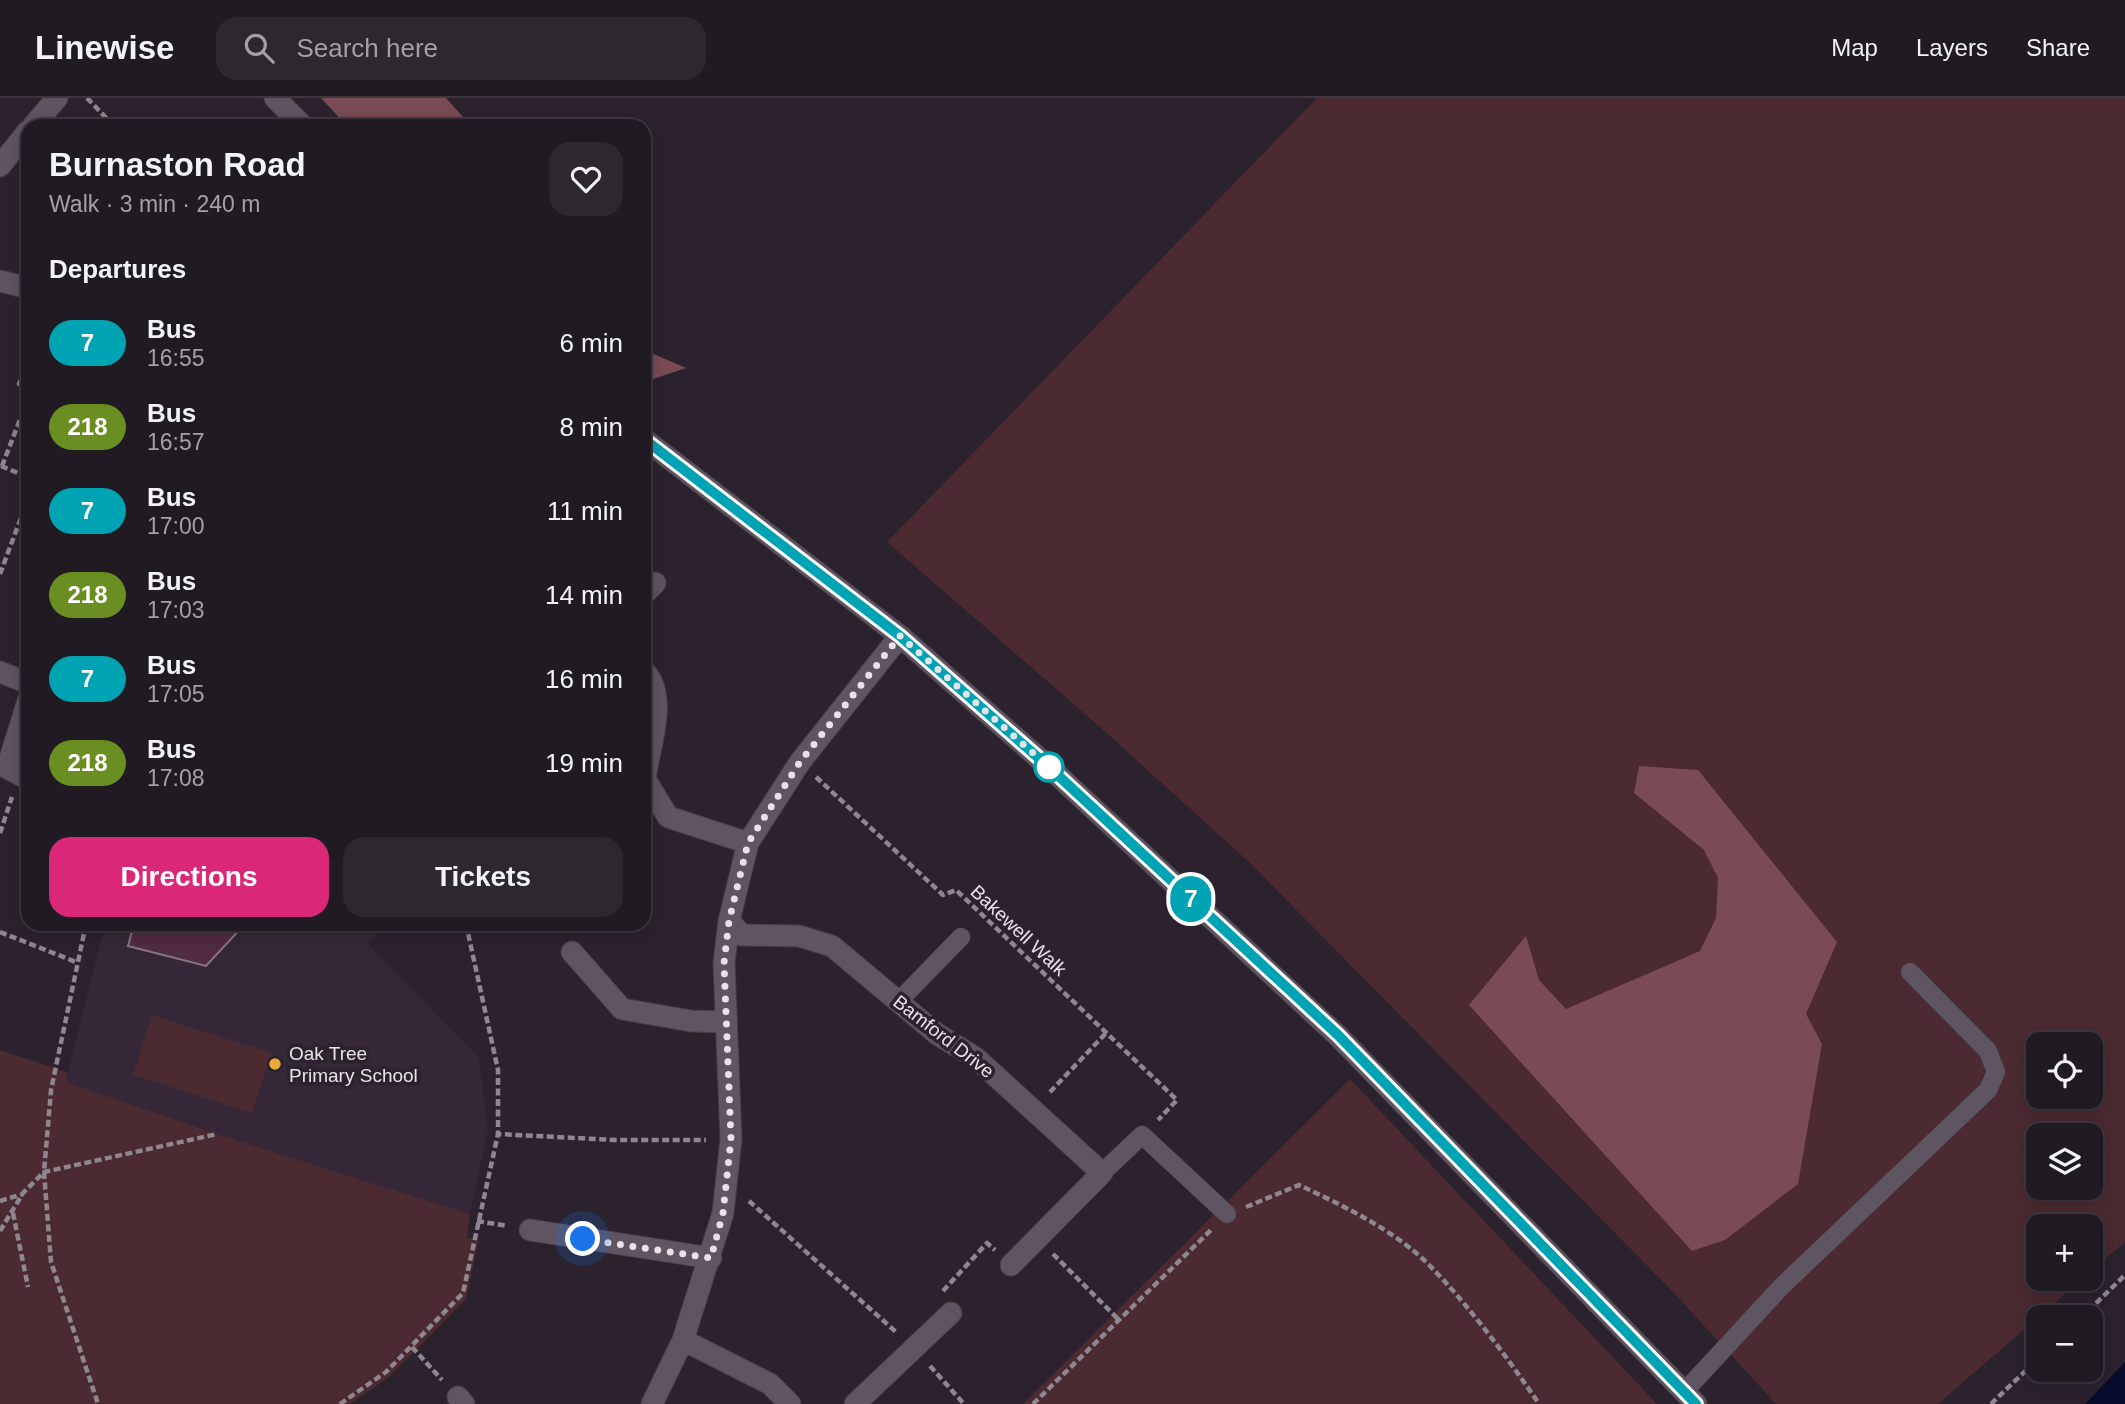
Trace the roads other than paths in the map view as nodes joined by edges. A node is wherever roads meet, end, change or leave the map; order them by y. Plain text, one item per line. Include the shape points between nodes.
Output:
1 (57, 98) edge
2 (275, 98) edge
3 (39, 119) edge
4 (296, 119) edge
5 (21, 139) edge
6 (1, 160) edge
7 (0, 281) edge
8 (21, 287) edge
9 (651, 444) edge
10 (900, 636) junction
11 (0, 672) edge
12 (651, 678) edge
13 (21, 680) edge
14 (21, 722) edge
15 (651, 747) edge
16 (21, 776) edge
17 (651, 789) edge
18 (748, 843) junction
19 (729, 921) junction
20 (961, 937) dead end
21 (572, 952) dead end
22 (1910, 972) dead end
23 (898, 1002) junction
24 (726, 1022) junction
25 (1102, 1174) junction
26 (1227, 1214) road end
27 (530, 1230) road end
28 (711, 1258) junction
29 (1011, 1265) road end
30 (951, 1313) road end
31 (683, 1340) junction
32 (1690, 1398) edge
33 (652, 1404) edge
34 (790, 1404) edge
35 (855, 1404) edge

1 - 3 street
2 - 4 street
5 - 6 street
7 - 8 street
9 - 10 street
10 - 18 street via 800,762
10 - 32 street via 1338,1035
11 - 13 street
12 - 15 street via 659,705
14 - 16 street via 6,768
17 - 18 street via 668,817
18 - 19 street
19 - 23 street, Bamford Drive via 742,935 799,936 832,946
19 - 24 street via 724,963
20 - 23 lane
21 - 24 street via 622,1009
22 - 32 lane via 1987,1051 1996,1072 1988,1090 1782,1286
23 - 25 street, Bamford Drive via 976,1058
24 - 28 street via 731,1139
25 - 26 lane via 1142,1135
25 - 29 street
27 - 28 street
28 - 31 street
30 - 35 street
31 - 33 street
31 - 34 street via 770,1384

